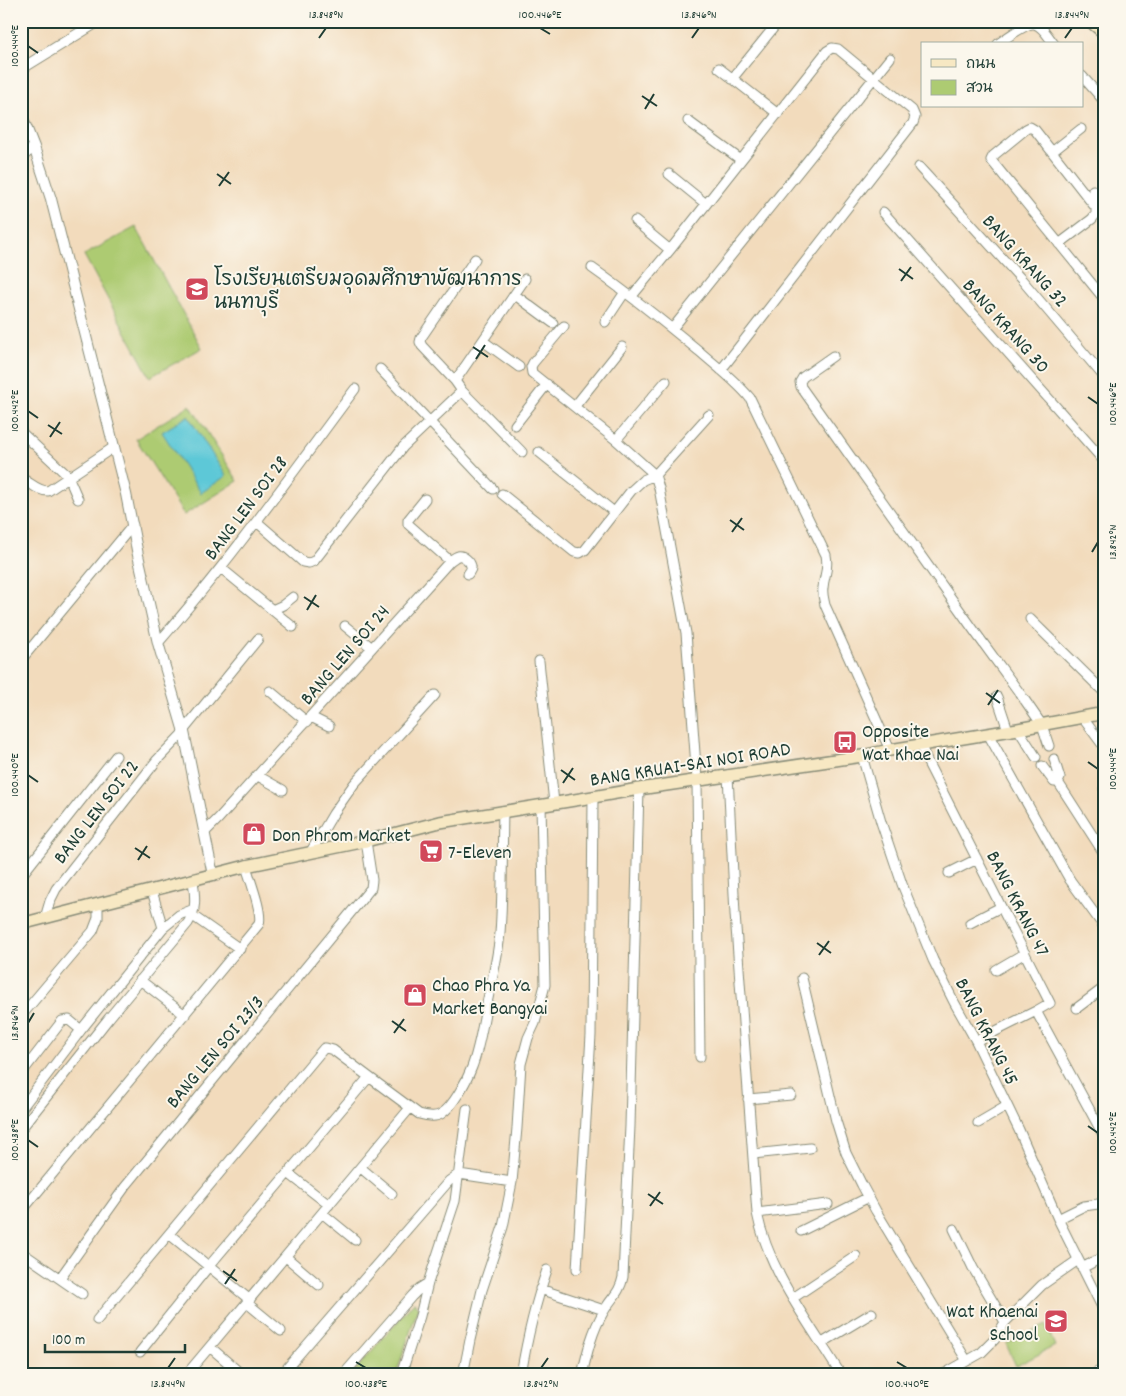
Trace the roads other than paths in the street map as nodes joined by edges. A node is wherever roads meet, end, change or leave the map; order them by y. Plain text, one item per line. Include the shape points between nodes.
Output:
1 (99, 21) edge
2 (779, 21) edge
3 (1090, 21) edge
4 (1105, 34) edge
5 (1001, 42) edge
6 (1052, 42) edge
7 (890, 58) dead end
8 (719, 68) dead end
9 (21, 69) edge
10 (1084, 78) edge
11 (732, 79) junction
12 (873, 79) junction
13 (1105, 102) edge
14 (21, 114) edge
15 (778, 114) junction
16 (688, 121) dead end
17 (1080, 129) dead end
18 (34, 147) junction
19 (1052, 152) junction
20 (21, 158) edge
21 (741, 160) junction
22 (919, 167) dead end
23 (670, 174) dead end
24 (1093, 190) dead end
25 (706, 204) junction
26 (1105, 205) edge
27 (883, 212) dead end
28 (635, 221) dead end
29 (1059, 244) junction
30 (670, 250) junction
31 (475, 259) dead end
32 (592, 268) dead end
33 (525, 279) dead end
34 (628, 294) junction
35 (515, 295) junction
36 (1105, 300) edge
37 (604, 322) dead end
38 (553, 323) dead end
39 (564, 326) dead end
40 (672, 329) junction
41 (483, 341) junction
42 (622, 347) dead end
43 (833, 356) dead end
44 (520, 367) dead end
45 (380, 369) dead end
46 (721, 370) junction
47 (1105, 378) edge
48 (666, 380) dead end
49 (455, 382) junction
50 (547, 384) junction
51 (355, 389) dead end
52 (462, 391) junction
53 (575, 406) junction
54 (709, 416) dead end
55 (429, 421) junction
56 (515, 424) dead end
57 (21, 432) edge
58 (616, 440) junction
59 (114, 447) junction
60 (522, 452) dead end
61 (539, 452) dead end
62 (1105, 462) edge
63 (655, 475) junction
64 (68, 476) junction
65 (21, 478) edge
66 (494, 489) dead end
67 (502, 494) dead end
68 (78, 499) dead end
69 (425, 499) dead end
70 (614, 512) junction
71 (258, 522) junction
72 (133, 525) junction
73 (450, 561) junction
74 (221, 568) junction
75 (468, 574) dead end
76 (293, 596) dead end
77 (272, 610) junction
78 (1030, 618) dead end
79 (345, 626) dead end
80 (292, 627) dead end
81 (258, 639) dead end
82 (158, 642) junction
83 (372, 648) junction
84 (21, 660) edge
85 (539, 661) dead end
86 (270, 691) dead end
87 (1105, 693) edge
88 (435, 695) dead end
89 (997, 697) dead end
90 (1105, 713) edge
91 (1082, 717) junction
92 (309, 719) junction
93 (1042, 724) junction
94 (329, 726) dead end
95 (1013, 730) junction
96 (183, 732) junction
97 (988, 734) junction
98 (921, 745) junction
99 (1049, 746) dead end
100 (1105, 748) edge
101 (890, 750) junction
102 (116, 756) dead end
103 (862, 756) junction
104 (1036, 757) dead end
105 (1054, 759) dead end
106 (1042, 766) dead end
107 (728, 775) junction
108 (258, 776) junction
109 (697, 780) junction
110 (1058, 782) junction
111 (639, 788) junction
112 (283, 790) dead end
113 (593, 798) junction
114 (554, 803) junction
115 (541, 805) junction
116 (503, 812) junction
117 (204, 833) junction
118 (366, 841) junction
119 (310, 853) junction
120 (1105, 855) edge
121 (977, 859) junction
122 (246, 866) junction
123 (949, 873) dead end
124 (213, 875) junction
125 (21, 876) edge
126 (193, 880) junction
127 (152, 891) junction
128 (98, 904) junction
129 (1001, 907) junction
130 (194, 912) junction
131 (45, 918) junction
132 (970, 923) dead end
133 (21, 924) edge
134 (163, 928) junction
135 (1105, 928) edge
136 (240, 949) junction
137 (1025, 953) junction
138 (996, 970) dead end
139 (802, 978) dead end
140 (140, 980) junction
141 (1105, 987) edge
142 (1077, 1008) dead end
143 (1036, 1011) junction
144 (185, 1015) junction
145 (21, 1016) edge
146 (82, 1030) junction
147 (976, 1041) junction
148 (700, 1057) dead end
149 (21, 1074) edge
150 (368, 1077) junction
151 (791, 1095) dead end
152 (748, 1099) junction
153 (1007, 1106) junction
154 (410, 1108) junction
155 (21, 1109) edge
156 (467, 1110) dead end
157 (978, 1123) dead end
158 (21, 1129) edge
159 (1105, 1138) edge
160 (810, 1148) dead end
161 (753, 1154) junction
162 (361, 1168) junction
163 (288, 1173) junction
164 (459, 1174) junction
165 (512, 1182) junction
166 (392, 1194) dead end
167 (869, 1197) junction
168 (1105, 1203) edge
169 (828, 1204) dead end
170 (329, 1205) junction
171 (21, 1212) edge
172 (322, 1213) junction
173 (757, 1213) junction
174 (1058, 1219) junction
175 (954, 1229) dead end
176 (801, 1232) dead end
177 (169, 1234) junction
178 (355, 1240) dead end
179 (21, 1252) edge
180 (856, 1256) dead end
181 (1105, 1256) edge
182 (286, 1258) junction
183 (1080, 1264) junction
184 (209, 1266) junction
185 (577, 1269) dead end
186 (547, 1270) dead end
187 (60, 1278) junction
188 (428, 1283) junction
189 (319, 1285) dead end
190 (540, 1289) junction
191 (82, 1294) dead end
192 (792, 1298) junction
193 (249, 1301) junction
194 (604, 1310) junction
195 (872, 1313) dead end
196 (1105, 1313) edge
197 (97, 1320) dead end
198 (1005, 1322) junction
199 (281, 1331) dead end
200 (822, 1343) junction
201 (210, 1348) junction
202 (140, 1352) dead end
203 (967, 1361) junction
204 (1105, 1368) edge
205 (240, 1373) dead end
206 (186, 1375) edge
207 (280, 1375) edge
208 (342, 1375) edge
209 (400, 1375) edge
210 (463, 1375) edge
211 (522, 1375) edge
212 (582, 1375) edge
213 (841, 1375) edge
214 (942, 1375) edge
215 (1092, 1375) edge

1 - 9 street
2 - 11 street
3 - 4 main road
5 - 6 street via 1034,24
7 - 12 street
8 - 11 street
10 - 13 street
11 - 15 street
12 - 15 street via 838,49 832,48
12 - 40 street
12 - 46 street via 912,110 913,124
14 - 18 street
15 - 21 street
16 - 21 street
17 - 19 street
18 - 20 street
18 - 59 street via 52,199
19 - 29 street via 1096,208 1092,219
19 - 29 street via 1030,127 991,160
21 - 25 street
22 - 47 street, BANG KRANG 32 via 1022,280
23 - 25 street
24 - 26 street
25 - 30 street
27 - 62 street, BANG KRANG 30
28 - 30 street
29 - 36 street
30 - 34 street
31 - 49 street via 420,342
32 - 34 street
33 - 35 street
34 - 37 street
34 - 40 street
35 - 38 street
35 - 41 street
39 - 50 street via 531,367 532,373
40 - 46 street
41 - 44 street
41 - 49 street
42 - 53 street
43 - 93 street via 803,377 801,387
45 - 55 street
46 - 101 street via 750,398 826,556 825,605
48 - 58 street
49 - 52 street
50 - 53 street
50 - 56 street
51 - 71 street, BANG LEN SOI 28
52 - 55 street
52 - 60 street
53 - 58 street
54 - 63 street
55 - 66 street
55 - 71 street via 403,447 314,561 304,562
57 - 64 street
58 - 63 street
59 - 64 street
59 - 72 street
61 - 70 street
63 - 70 street via 636,485
63 - 109 street via 686,633
64 - 65 street via 48,491
64 - 68 street
67 - 70 street via 574,552 580,553
69 - 73 street via 408,524
71 - 74 street, BANG LEN SOI 28
72 - 82 street
72 - 84 street
73 - 75 street via 458,556 466,559 471,569
73 - 83 street, BANG LEN SOI 24
74 - 77 street
74 - 82 street, BANG LEN SOI 28
76 - 77 street
77 - 80 street
78 - 87 street
79 - 83 street
81 - 96 street, BANG LEN SOI 22
82 - 96 street
83 - 92 street, BANG LEN SOI 24
85 - 114 street
86 - 92 street
88 - 119 street via 354,784
89 - 95 street
90 - 91 main road, BANG KRUAI-SAI NOI ROAD
91 - 93 main road, BANG KRUAI-SAI NOI ROAD
91 - 100 street
92 - 94 street
92 - 108 street, BANG LEN SOI 24
93 - 95 main road, BANG KRUAI-SAI NOI ROAD
93 - 99 street
95 - 97 main road, BANG KRUAI-SAI NOI ROAD
95 - 104 street
96 - 117 street
96 - 131 street, BANG LEN SOI 22 via 56,890
97 - 98 main road, BANG KRUAI-SAI NOI ROAD
97 - 135 street via 1070,880
98 - 101 main road, BANG KRUAI-SAI NOI ROAD
98 - 121 street, BANG KRANG 47
101 - 103 main road, BANG KRUAI-SAI NOI ROAD
102 - 125 street
103 - 107 main road, BANG KRUAI-SAI NOI ROAD
103 - 147 street, BANG KRANG 45 via 917,924 932,960
105 - 110 street via 1060,778
106 - 110 street via 1054,782
107 - 109 main road, BANG KRUAI-SAI NOI ROAD
107 - 152 street via 734,914
108 - 112 street
108 - 117 street, BANG LEN SOI 24
109 - 111 main road, BANG KRUAI-SAI NOI ROAD
109 - 148 street
110 - 120 street
111 - 113 main road, BANG KRUAI-SAI NOI ROAD
111 - 194 street via 623,1277 619,1290
113 - 114 main road, BANG KRUAI-SAI NOI ROAD
113 - 185 street via 591,1035
114 - 115 main road, BANG KRUAI-SAI NOI ROAD
115 - 116 main road, BANG KRUAI-SAI NOI ROAD
115 - 165 street via 545,985 521,1064
116 - 118 main road, BANG KRUAI-SAI NOI ROAD via 440,822
116 - 154 street via 500,934 472,1069 457,1096 441,1115 419,1114
117 - 124 street
118 - 119 main road, BANG KRUAI-SAI NOI ROAD
118 - 187 street, BANG LEN SOI 23/3 via 371,888 125,1187
119 - 122 main road, BANG KRUAI-SAI NOI ROAD
121 - 123 street
121 - 129 street, BANG KRANG 47
122 - 124 main road, BANG KRUAI-SAI NOI ROAD
122 - 136 street via 261,919
124 - 126 main road, BANG KRUAI-SAI NOI ROAD
126 - 127 main road, BANG KRUAI-SAI NOI ROAD
126 - 130 street
127 - 128 main road, BANG KRUAI-SAI NOI ROAD
127 - 134 street
128 - 131 main road, BANG KRUAI-SAI NOI ROAD
128 - 145 street via 98,918 93,931
129 - 132 street
129 - 137 street, BANG KRANG 47
130 - 134 street via 179,915
130 - 136 street
130 - 140 street
131 - 133 main road, BANG KRUAI-SAI NOI ROAD
134 - 146 street
136 - 144 street
137 - 138 street
137 - 143 street, BANG KRANG 47 via 1050,1002
139 - 167 street via 836,1121 846,1153
140 - 144 street
140 - 158 street
141 - 142 street
143 - 147 street
143 - 159 street
144 - 171 street
146 - 149 street via 68,1020 62,1021
146 - 155 street
147 - 153 street, BANG KRANG 45
150 - 154 street
150 - 163 street
150 - 177 street via 333,1050 324,1048
151 - 152 street
152 - 161 street
153 - 157 street
153 - 174 street, BANG KRANG 45
154 - 162 street
156 - 164 street
160 - 161 street
161 - 173 street
162 - 166 street
162 - 170 street
163 - 170 street
163 - 184 street
164 - 165 street
164 - 188 street via 454,1201
164 - 207 street via 442,1188
165 - 210 street via 504,1227 482,1290
167 - 176 street
167 - 203 street
168 - 174 street via 1084,1206
169 - 173 street
170 - 172 street
172 - 178 street
172 - 182 street
173 - 192 street via 764,1240
174 - 183 street, BANG KRANG 45
175 - 198 street
177 - 184 street
177 - 197 street
179 - 187 street
180 - 192 street
181 - 183 street
182 - 189 street
182 - 193 street
183 - 196 street, BANG KRANG 45
183 - 198 street via 1042,1285
184 - 193 street
184 - 202 street
186 - 190 street
187 - 191 street
188 - 208 street via 412,1296
188 - 209 street
190 - 194 street
190 - 211 street
192 - 200 street
193 - 199 street
193 - 201 street
194 - 212 street via 594,1331
195 - 200 street
198 - 203 street via 989,1346
200 - 213 street
201 - 205 street
201 - 206 street
203 - 214 street
204 - 215 street

